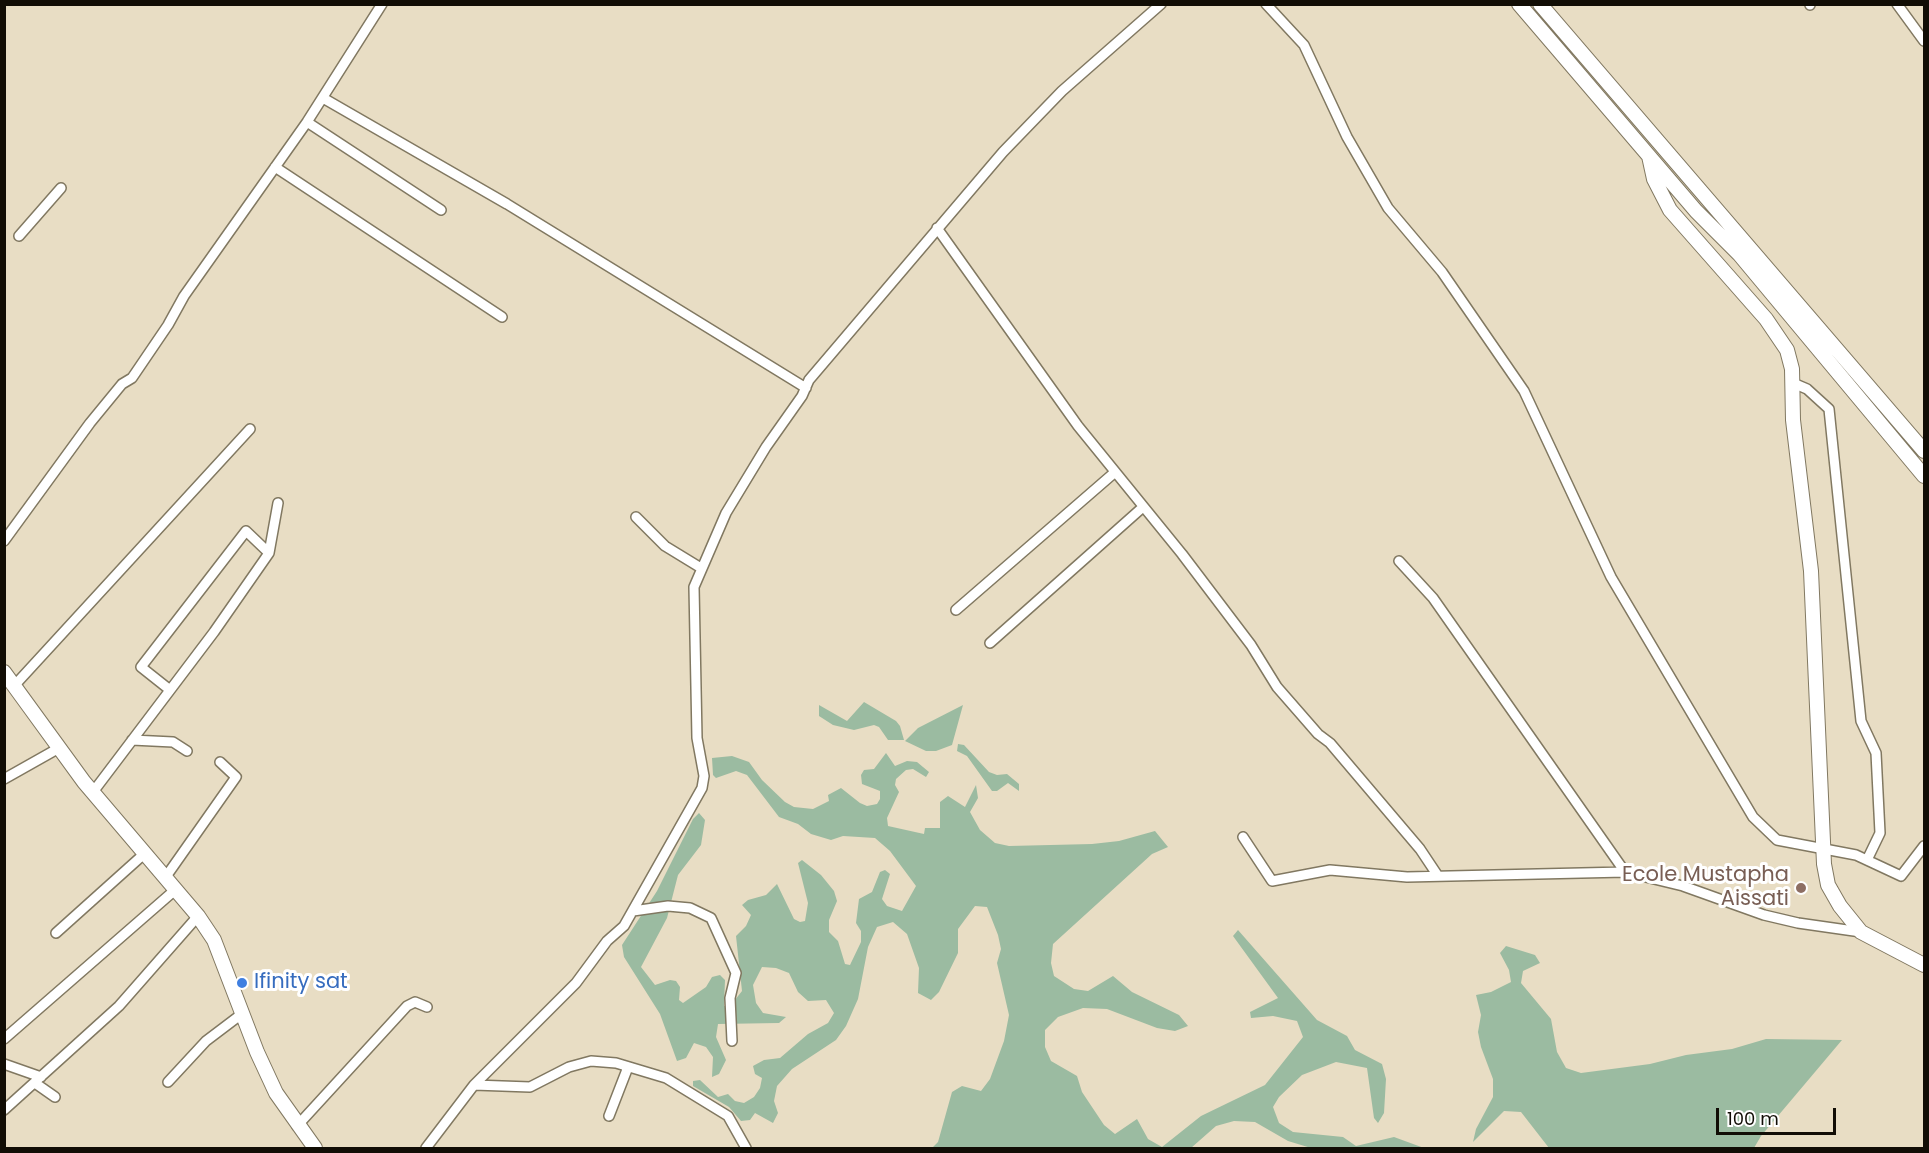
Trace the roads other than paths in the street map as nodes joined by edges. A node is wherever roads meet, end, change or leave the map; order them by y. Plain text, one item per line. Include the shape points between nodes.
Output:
1 (382, 4) edge
2 (1161, 4) edge
3 (1266, 4) edge
4 (1519, 4) edge
5 (1540, 4) edge
6 (1897, 4) edge
7 (1924, 41) edge
8 (323, 98) junction
9 (307, 122) junction
10 (1649, 156) junction
11 (275, 167) junction
12 (61, 188) dead end
13 (441, 210) dead end
14 (1730, 225) junction
15 (937, 228) junction
16 (1719, 235) junction
17 (19, 236) dead end
18 (502, 317) dead end
19 (1793, 383) junction
20 (806, 388) junction
21 (250, 429) dead end
22 (1924, 451) edge
23 (1114, 473) junction
24 (1924, 476) edge
25 (278, 503) dead end
26 (1143, 507) junction
27 (636, 517) dead end
28 (5, 539) edge
29 (269, 553) junction
30 (1399, 561) dead end
31 (701, 568) junction
32 (956, 610) dead end
33 (990, 642) dead end
34 (4, 672) edge
35 (14, 686) junction
36 (170, 690) junction
37 (132, 740) junction
38 (59, 748) junction
39 (187, 751) dead end
40 (220, 762) dead end
41 (4, 779) edge
42 (93, 792) junction
43 (1243, 837) dead end
44 (1924, 846) edge
45 (1823, 851) junction
46 (144, 854) junction
47 (1867, 860) junction
48 (1625, 872) junction
49 (1438, 876) junction
50 (165, 878) junction
51 (175, 890) junction
52 (633, 911) junction
53 (198, 916) junction
54 (1861, 932) junction
55 (56, 933) dead end
56 (1924, 965) edge
57 (427, 1007) dead end
58 (243, 1013) junction
59 (4, 1039) edge
60 (732, 1041) dead end
61 (4, 1064) edge
62 (628, 1067) junction
63 (38, 1080) junction
64 (168, 1082) dead end
65 (474, 1085) junction
66 (55, 1097) dead end
67 (4, 1110) edge
68 (609, 1116) dead end
69 (297, 1126) junction
70 (315, 1149) edge
71 (426, 1149) edge
72 (746, 1149) edge

1 - 8 street
2 - 15 street via 1033,118
3 - 45 street via 1304,45 1347,137 1388,207 1442,272 1524,391 1611,577 1753,817 1777,840
4 - 10 street
5 - 14 street
6 - 7 street
8 - 9 street
8 - 20 street via 507,204
9 - 11 street
9 - 13 street
10 - 16 street
10 - 19 street via 1670,210 1780,335
11 - 18 street
11 - 28 street via 183,296 132,378 122,384 90,423
12 - 17 street
14 - 16 street
14 - 22 street
15 - 20 street
15 - 23 street
16 - 24 street
19 - 45 street via 1793,420 1811,571
19 - 47 street via 1807,389 1829,409 1862,721 1876,753 1880,833
20 - 31 street via 747,476
21 - 35 street
23 - 26 street
23 - 32 street
25 - 29 street
26 - 33 street
26 - 49 street via 1230,618 1277,687 1330,743 1420,849
27 - 31 street via 664,546
29 - 36 street
29 - 36 street via 246,531 141,667
30 - 48 street via 1433,598
31 - 52 street via 694,587 693,611 702,788
34 - 35 street
35 - 38 street
36 - 37 street
37 - 39 street via 173,742
37 - 42 street
38 - 41 street
38 - 42 street
40 - 50 street via 236,777
42 - 46 street
43 - 49 street via 1272,881 1330,870 1382,876
44 - 47 street via 1901,876
45 - 47 street
45 - 54 street via 1828,885
46 - 50 street
46 - 55 street
48 - 49 street
48 - 54 street via 1683,886 1764,915
50 - 51 street
51 - 53 street
51 - 59 street
52 - 60 street via 668,906 690,908 711,918 736,973 730,998
52 - 65 street via 576,983
53 - 58 street via 222,957
53 - 63 street via 119,1006
54 - 56 street
57 - 69 street via 415,1002 407,1006
58 - 64 street via 206,1041
58 - 69 street via 276,1093
61 - 63 street
62 - 65 street via 591,1060 530,1087
62 - 68 street
62 - 72 street via 666,1078 728,1116
63 - 66 street
63 - 67 street
65 - 71 street
69 - 70 street

